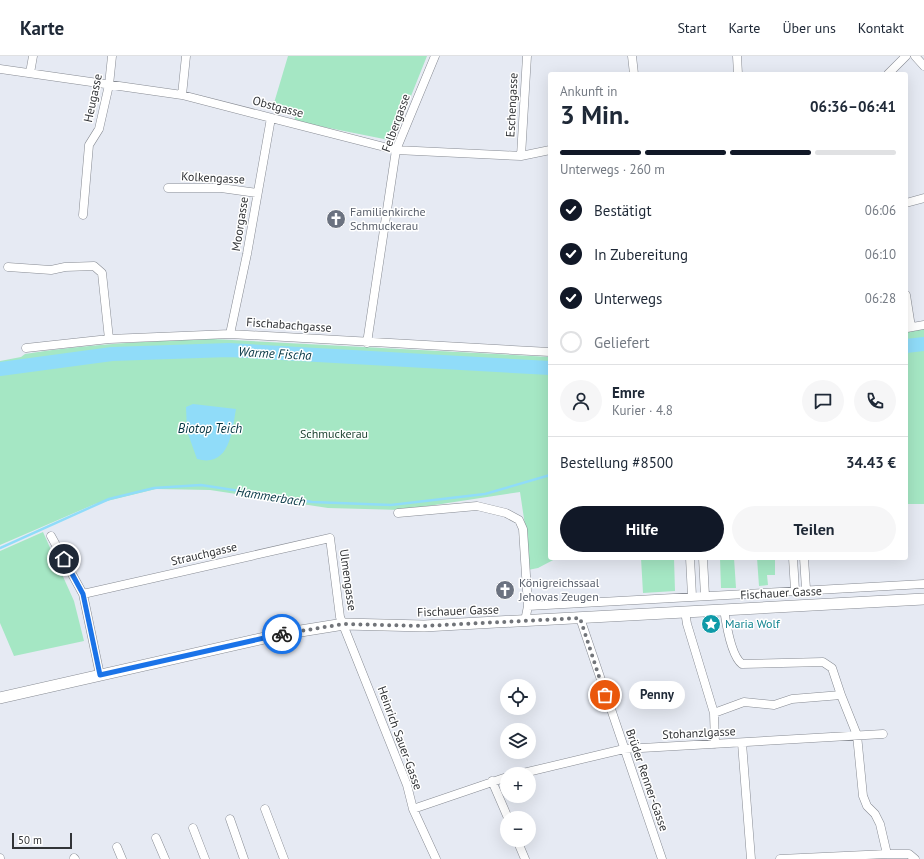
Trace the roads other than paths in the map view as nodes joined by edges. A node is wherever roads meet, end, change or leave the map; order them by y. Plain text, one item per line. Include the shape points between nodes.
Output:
1 (33, 56) edge
2 (112, 56) edge
3 (186, 56) edge
4 (435, 56) edge
5 (527, 56) edge
6 (632, 56) edge
7 (737, 56) edge
8 (906, 56) edge
9 (915, 56) edge
10 (924, 66) edge
11 (0, 69) edge
12 (634, 72) edge
13 (738, 72) edge
14 (890, 72) edge
15 (30, 73) junction
16 (109, 85) junction
17 (182, 95) junction
18 (271, 118) junction
19 (396, 150) junction
20 (548, 150) edge
21 (521, 156) junction
22 (168, 188) dead end
23 (257, 193) junction
24 (924, 198) edge
25 (908, 202) edge
26 (83, 215) dead end
27 (8, 267) dead end
28 (924, 325) edge
29 (908, 327) edge
30 (230, 334) junction
31 (109, 339) junction
32 (367, 342) junction
33 (26, 348) dead end
34 (548, 352) edge
35 (398, 512) dead end
36 (51, 536) dead end
37 (330, 538) joint
38 (690, 560) edge
39 (703, 560) edge
40 (793, 560) edge
41 (804, 560) edge
42 (924, 584) edge
43 (795, 590) junction
44 (806, 590) junction
45 (83, 594) junction
46 (692, 596) junction
47 (705, 596) junction
48 (924, 599) edge
49 (528, 606) junction
50 (724, 609) junction
51 (685, 611) junction
52 (580, 618) junction
53 (525, 621) junction
54 (344, 624) junction
55 (100, 675) junction
56 (841, 695) junction
57 (0, 698) edge
58 (714, 713) junction
59 (883, 734) dead end
60 (858, 735) junction
61 (742, 743) junction
62 (715, 744) junction
63 (624, 749) junction
64 (536, 770) edge
65 (500, 778) edge
66 (492, 780) junction
67 (265, 809) dead end
68 (413, 809) junction
69 (505, 811) edge
70 (230, 819) dead end
71 (192, 828) dead end
72 (156, 838) dead end
73 (117, 847) dead end
74 (520, 847) edge
75 (887, 854) junction
76 (122, 859) edge
77 (165, 859) edge
78 (205, 859) edge
79 (244, 859) edge
80 (284, 859) edge
81 (436, 859) edge
82 (525, 859) edge
83 (662, 859) edge
84 (751, 859) edge
85 (780, 859) edge
86 (788, 859) edge
87 (915, 859) edge

1 - 15 street
2 - 16 street, Heugasse
3 - 17 street
4 - 19 street, Felbergasse
5 - 21 street, Eschengasse
6 - 12 street
7 - 13 street
8 - 14 street
9 - 10 street
11 - 15 street, Obstgasse
15 - 16 street, Obstgasse
16 - 17 street, Obstgasse
16 - 26 street, Heugasse via 99,129 89,145
17 - 18 street, Obstgasse
18 - 19 street, Obstgasse
18 - 23 street, Moorgasse
19 - 21 street, Obstgasse
19 - 32 street, Felbergasse
20 - 21 street, Obstgasse
22 - 23 street, Kolkengasse via 221,188
23 - 30 street, Moorgasse
24 - 25 street
27 - 31 street via 51,270 94,266 102,273
28 - 29 street
30 - 31 street, Fischabachgasse
30 - 32 street, Fischabachgasse
31 - 33 street, Fischabachgasse
32 - 34 street, Fischabachgasse
35 - 49 street via 477,506 519,520 523,529
36 - 45 street
37 - 45 street, Strauchgasse
37 - 54 street, Ulmengasse via 340,617
38 - 46 street
39 - 47 street
40 - 43 street
41 - 44 street
42 - 44 street
43 - 44 street
43 - 47 street
45 - 55 street
46 - 47 street
46 - 49 street
48 - 50 main road, Fischauer Gasse
49 - 53 street
50 - 51 main road, Fischauer Gasse
50 - 56 street via 737,660 742,664 823,662 832,668
51 - 52 main road, Fischauer Gasse
51 - 58 street
52 - 53 main road, Fischauer Gasse
52 - 63 street, Brüder Renner-Gasse
53 - 54 main road, Fischauer Gasse via 424,626
54 - 55 main road, Fischauer Gasse via 282,634
54 - 68 street, Heinrich Sauer-Gasse via 407,785
55 - 57 main road, Fischauer Gasse
56 - 58 street via 792,699 774,704 744,702
56 - 60 street
58 - 62 street
59 - 60 street, Stohanzlgasse
60 - 61 street, Stohanzlgasse
60 - 75 street via 863,796 880,824
61 - 62 street, Stohanzlgasse
61 - 84 street
62 - 63 street, Stohanzlgasse
63 - 64 street, Stohanzlgasse
63 - 83 street, Brüder Renner-Gasse
65 - 66 street
66 - 68 street
66 - 69 street
67 - 80 street
68 - 81 street, Heinrich Sauer-Gasse
70 - 79 street
71 - 78 street
72 - 77 street
73 - 76 street
74 - 82 street
75 - 86 street
75 - 87 street via 909,854
85 - 86 street

